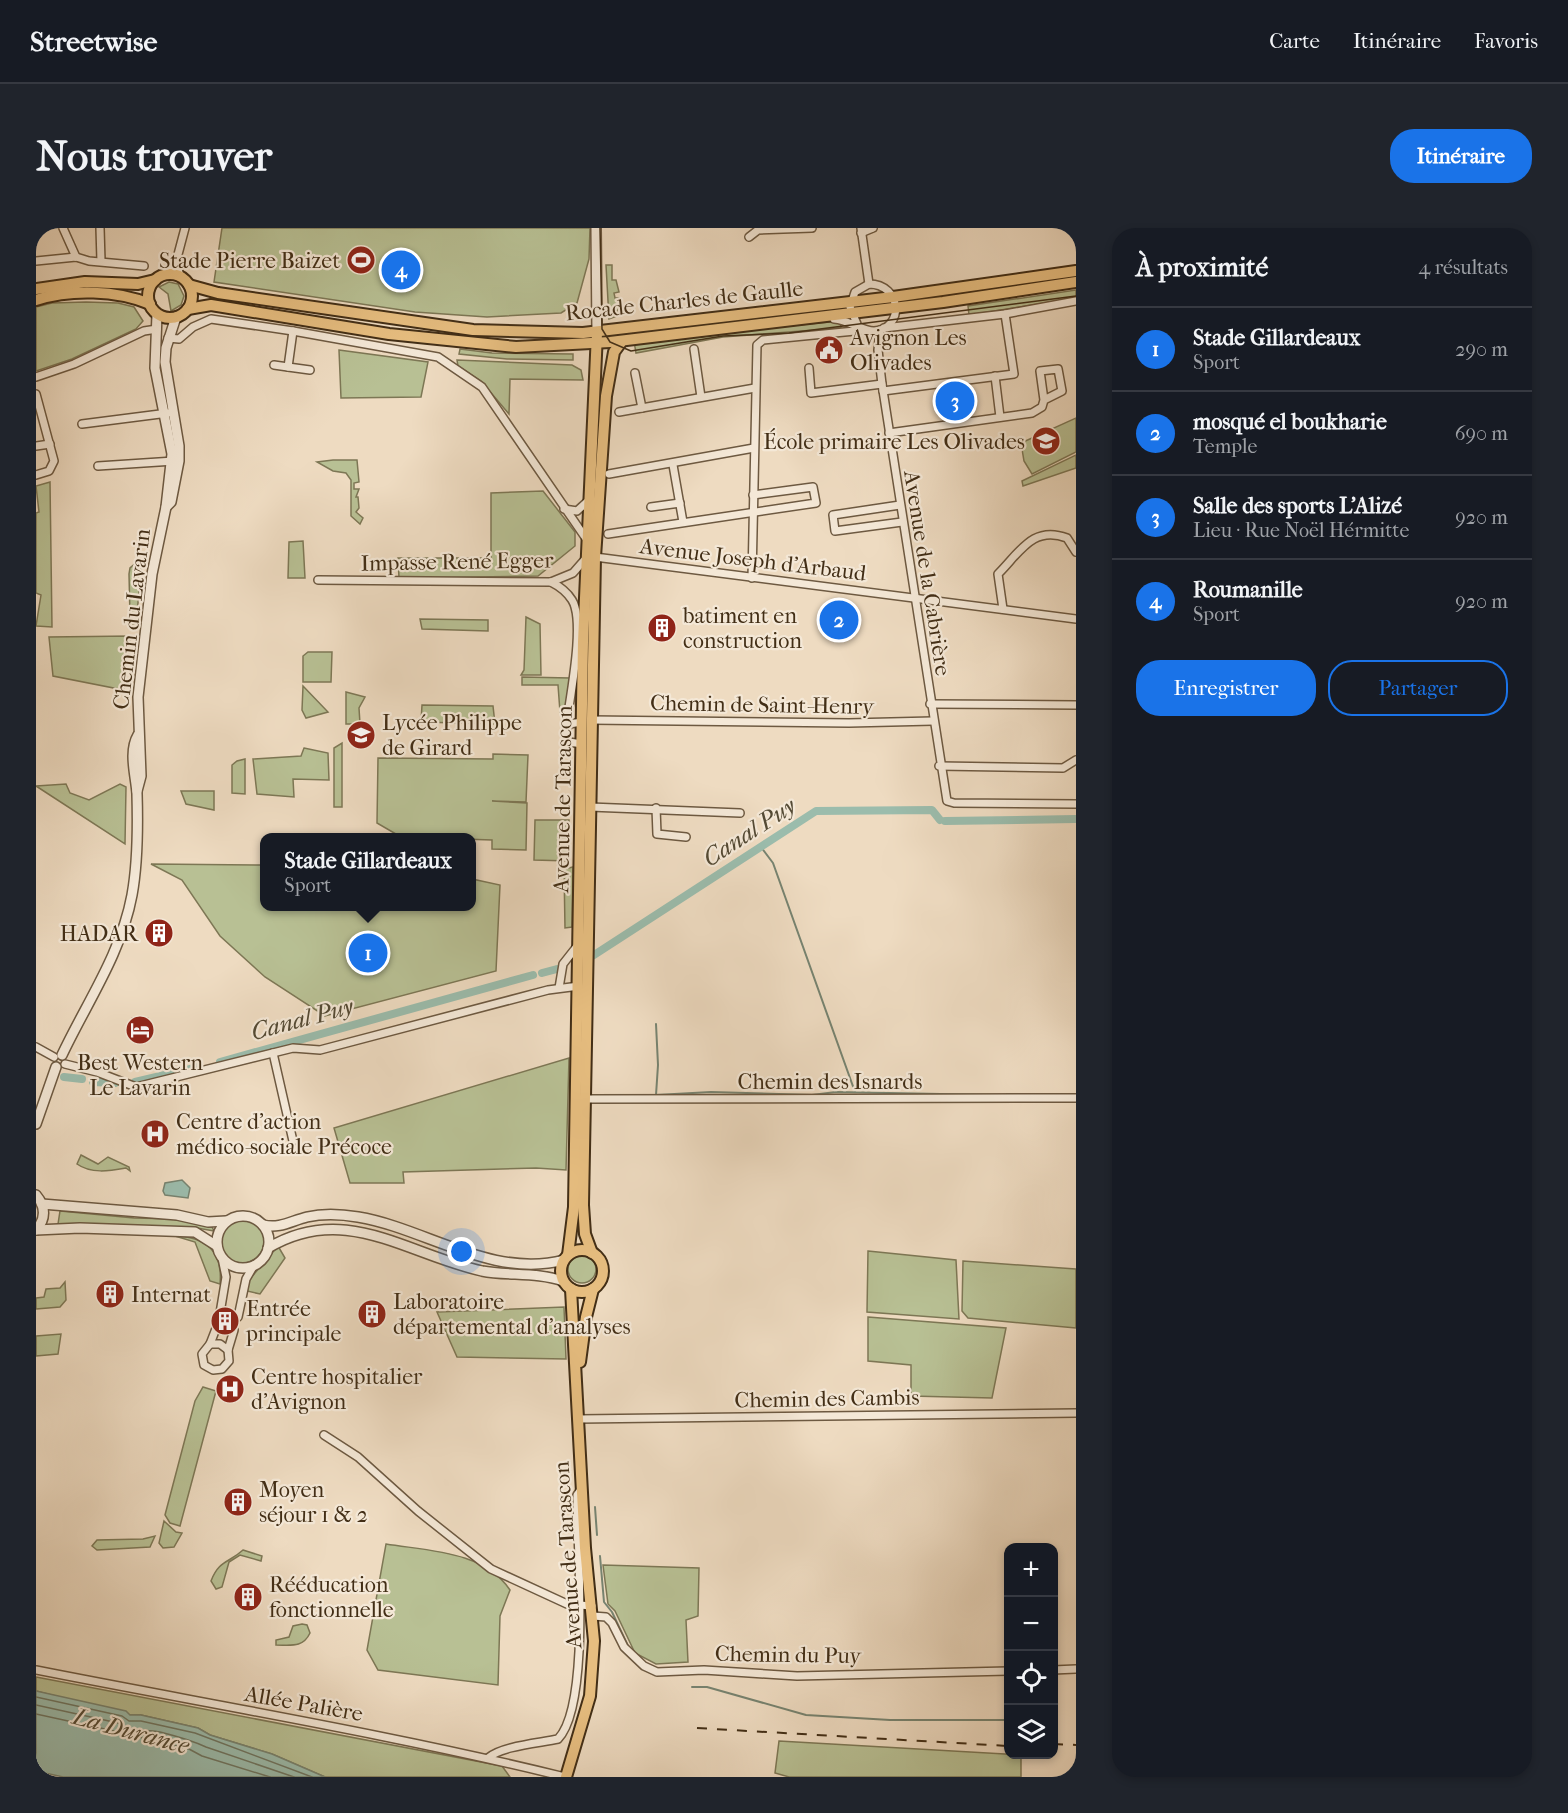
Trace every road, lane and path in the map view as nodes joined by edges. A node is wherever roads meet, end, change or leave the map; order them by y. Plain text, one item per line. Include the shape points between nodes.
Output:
1 (63, 228) edge
2 (100, 228) edge
3 (186, 228) edge
4 (596, 228) edge
5 (812, 228) edge
6 (873, 228) edge
7 (861, 230) edge
8 (749, 237) dead end
9 (76, 257) junction
10 (36, 261) edge
11 (101, 261) junction
12 (176, 262) junction
13 (144, 266) dead end
14 (1076, 271) edge
15 (167, 274) junction
16 (180, 276) junction
17 (155, 280) junction
18 (868, 280) junction
19 (36, 281) edge
20 (1076, 282) edge
21 (73, 283) junction
22 (189, 285) junction
23 (36, 289) edge
24 (36, 300) edge
25 (894, 302) junction
26 (1076, 302) edge
27 (150, 304) junction
28 (850, 307) junction
29 (188, 309) junction
30 (157, 314) junction
31 (1005, 314) junction
32 (176, 317) junction
33 (799, 317) junction
34 (856, 324) junction
35 (157, 328) junction
36 (882, 329) junction
37 (867, 330) junction
38 (293, 331) junction
39 (168, 338) junction
40 (598, 338) junction
41 (622, 341) junction
42 (536, 347) junction
43 (694, 349) dead end
44 (878, 350) junction
45 (597, 362) junction
46 (274, 365) dead end
47 (288, 367) junction
48 (809, 368) dead end
49 (310, 370) dead end
50 (635, 373) dead end
51 (36, 376) edge
52 (995, 376) junction
53 (755, 388) junction
54 (882, 388) junction
55 (36, 394) edge
56 (606, 396) junction
57 (702, 397) junction
58 (1044, 400) junction
59 (642, 408) junction
60 (169, 412) junction
61 (619, 412) dead end
62 (1000, 417) junction
63 (82, 424) dead end
64 (889, 433) junction
65 (50, 444) junction
66 (36, 446) edge
67 (754, 448) junction
68 (175, 461) junction
69 (673, 465) junction
70 (98, 466) dead end
71 (609, 474) dead end
72 (36, 475) edge
73 (753, 495) junction
74 (591, 497) junction
75 (680, 503) junction
76 (900, 505) junction
77 (651, 507) dead end
78 (564, 509) junction
79 (753, 511) junction
80 (683, 522) junction
81 (902, 522) junction
82 (608, 534) dead end
83 (588, 543) junction
84 (1076, 552) edge
85 (591, 557) junction
86 (752, 578) junction
87 (318, 580) dead end
88 (551, 582) junction
89 (585, 590) junction
90 (914, 598) junction
91 (1003, 609) junction
92 (576, 612) junction
93 (1076, 619) edge
94 (930, 704) junction
95 (1076, 705) edge
96 (587, 721) junction
97 (933, 721) junction
98 (566, 728) junction
99 (582, 744) junction
100 (1076, 760) edge
101 (939, 766) junction
102 (1076, 804) edge
103 (590, 807) junction
104 (656, 808) junction
105 (740, 813) dead end
106 (686, 837) dead end
107 (579, 942) junction
108 (561, 976) junction
109 (583, 980) junction
110 (559, 988) junction
111 (36, 1047) edge
112 (273, 1053) junction
113 (59, 1061) junction
114 (1076, 1098) edge
115 (585, 1100) junction
116 (36, 1124) edge
117 (293, 1142) dead end
118 (36, 1195) edge
119 (42, 1204) junction
120 (226, 1221) junction
121 (263, 1225) junction
122 (36, 1230) edge
123 (217, 1246) junction
124 (268, 1248) junction
125 (592, 1253) junction
126 (566, 1257) junction
127 (222, 1258) junction
128 (254, 1265) junction
129 (567, 1285) junction
130 (593, 1288) junction
131 (220, 1313) dead end
132 (237, 1317) dead end
133 (216, 1326) dead end
134 (234, 1330) dead end
135 (210, 1344) junction
136 (228, 1350) junction
137 (578, 1383) junction
138 (1076, 1413) edge
139 (579, 1419) junction
140 (324, 1435) dead end
141 (582, 1488) junction
142 (579, 1606) junction
143 (592, 1611) junction
144 (1076, 1669) edge
145 (36, 1670) edge
146 (1058, 1670) edge
147 (1004, 1671) edge
148 (488, 1758) junction
149 (566, 1776) edge

1 - 9 street
2 - 11 street
3 - 12 street
4 - 40 street, Avenue de Tarascon
5 - 8 street via 758,230
6 - 7 street
7 - 18 street
9 - 10 street
9 - 11 street
11 - 13 street
12 - 15 street
12 - 16 street
14 - 25 main road, Rocade Charles de Gaulle
15 - 16 main road
15 - 17 main road
16 - 22 main road
17 - 21 main road via 138,284
17 - 27 main road via 148,291
18 - 25 street via 882,286
18 - 28 street via 858,288
19 - 21 main road
20 - 25 main road, Rocade Charles de Gaulle
21 - 23 main road
22 - 29 main road via 192,297
22 - 40 main road, Rocade Charles de Gaulle via 218,293 448,327 499,333 583,333
24 - 27 main road via 90,293 130,297
25 - 28 main road, Rocade Charles de Gaulle
25 - 36 street via 892,321
26 - 31 street
27 - 30 main road
28 - 33 main road, Rocade Charles de Gaulle
28 - 34 street
28 - 40 main road, Rocade Charles de Gaulle via 627,329
29 - 32 main road
29 - 42 main road, Rocade Charles de Gaulle via 211,305 466,344
30 - 32 main road
30 - 35 street, Chemin du Lavarin
31 - 36 street
31 - 52 street via 1014,374
32 - 39 street, Chemin du Lavarin
33 - 34 street
33 - 41 main road, Rocade Charles de Gaulle
34 - 37 street
35 - 51 street
35 - 60 street, Chemin du Lavarin via 154,359
36 - 37 street
36 - 44 street, Avenue de la Cabrière
37 - 44 street, Avenue de la Cabrière
37 - 53 street via 760,343
38 - 39 street via 211,320 192,327 179,339
38 - 47 street
38 - 78 street via 432,355 472,378
39 - 60 street, Chemin du Lavarin via 165,362
40 - 41 main road, Rocade Charles de Gaulle
40 - 42 main road, Rocade Charles de Gaulle
40 - 45 main road, Avenue de Tarascon
40 - 56 main road, Avenue de Tarascon via 606,362
41 - 56 main road, Avenue de Tarascon via 614,352
42 - 45 main road, Rocade Charles de Gaulle via 585,351
43 - 57 street
44 - 54 street, Avenue de la Cabrière
45 - 74 main road, Avenue de Tarascon
46 - 47 street
47 - 49 street
48 - 54 street via 811,393
50 - 59 street
52 - 54 street
52 - 62 street
53 - 57 street
53 - 67 street
54 - 64 street, Avenue de la Cabrière
55 - 65 street
56 - 85 main road, Avenue de Tarascon
57 - 59 street
58 - 58 street via 1062,391 1058,369 1040,371
58 - 62 street via 1042,407 1032,413
59 - 61 street
60 - 63 street
60 - 68 street, Chemin du Lavarin
62 - 64 street
64 - 76 street, Avenue de la Cabrière
65 - 66 street
65 - 72 street via 54,461 49,471
67 - 69 street
67 - 73 street
68 - 70 street
68 - 113 street, Chemin du Lavarin via 171,502 166,507 152,574 138,698 141,776 137,791 136,867 123,929 112,959
69 - 71 street
69 - 75 street
73 - 79 street
73 - 79 street via 813,487 816,503
74 - 78 street via 577,511
74 - 83 main road, Avenue de Tarascon
75 - 77 street
75 - 80 street
76 - 81 street, Avenue de la Cabrière
76 - 81 street via 833,515 835,531
78 - 83 street
79 - 80 street
79 - 86 street
80 - 82 street
81 - 90 street, Avenue de la Cabrière
83 - 85 main road, Avenue de Tarascon
84 - 91 street via 1066,538 1038,535 998,574
85 - 86 street, Avenue Joseph d'Arbaud
85 - 88 street, Impasse René Egger via 573,573
85 - 89 main road, Avenue de Tarascon
85 - 96 main road, Avenue de Tarascon
86 - 90 street, Avenue Joseph d'Arbaud
87 - 88 street, Impasse René Egger
88 - 92 street via 573,600
89 - 92 street
89 - 96 main road, Avenue de Tarascon
90 - 91 street, Avenue Joseph d'Arbaud
90 - 94 street, Avenue de la Cabrière
91 - 93 street, Avenue Joseph d'Arbaud
92 - 98 street via 574,684
94 - 95 street
94 - 97 street, Avenue de la Cabrière
96 - 97 street, Chemin de Saint-Henry
96 - 98 street via 574,722
96 - 99 main road, Avenue de Tarascon
96 - 103 main road, Avenue de Tarascon
97 - 101 street, Avenue de la Cabrière
98 - 99 street via 569,742
99 - 107 main road, Avenue de Tarascon
100 - 101 street via 1063,768
101 - 102 street, Avenue de la Cabrière via 946,801
103 - 104 street
103 - 109 main road, Avenue de Tarascon
104 - 105 street
104 - 106 street via 657,834
107 - 108 street via 563,964
107 - 109 main road, Avenue de Tarascon
108 - 109 street via 570,973
108 - 110 street
109 - 110 street
109 - 115 main road, Avenue de Tarascon
109 - 126 main road, Avenue de Tarascon via 574,1207
110 - 112 street via 320,1050 293,1048
111 - 113 street
112 - 113 street via 136,1087
112 - 117 street
113 - 116 street, Chemin du Lavarin
114 - 115 street, Chemin des Isnards
115 - 125 main road, Avenue de Tarascon via 584,1219
118 - 119 street
119 - 120 street
119 - 122 street via 42,1221
120 - 121 street via 243,1215
120 - 123 street via 218,1232
121 - 124 street
121 - 126 street via 277,1227 314,1216 355,1217 392,1224 485,1257 533,1263
122 - 123 street via 195,1232
123 - 127 street
124 - 128 street
124 - 129 street via 314,1229 351,1230 396,1241 478,1270 546,1276
125 - 126 main road via 580,1250
125 - 130 main road via 601,1262 603,1274
126 - 129 main road via 560,1270
127 - 128 street via 233,1266
127 - 131 street via 226,1277
128 - 132 street
129 - 130 main road via 578,1292
129 - 137 main road, Avenue de Tarascon
130 - 137 main road, Avenue de Tarascon
133 - 135 street
134 - 136 street
135 - 136 street via 220,1344
135 - 136 street via 202,1360 213,1370 226,1366
137 - 139 main road, Avenue de Tarascon
138 - 139 street, Chemin des Cambis
139 - 141 main road, Avenue de Tarascon
140 - 142 street via 358,1457 491,1569
141 - 142 street via 577,1495
141 - 143 main road, Avenue de Tarascon
142 - 143 street
142 - 148 street via 577,1671 567,1727 558,1739
143 - 147 street, Chemin du Puy via 606,1617 624,1647 644,1666 657,1672 705,1670 797,1676
143 - 149 main road, Avenue de Tarascon via 594,1666 583,1724
144 - 146 street
145 - 148 street, Allée Palière via 355,1729
148 - 149 street, Allée Palière

